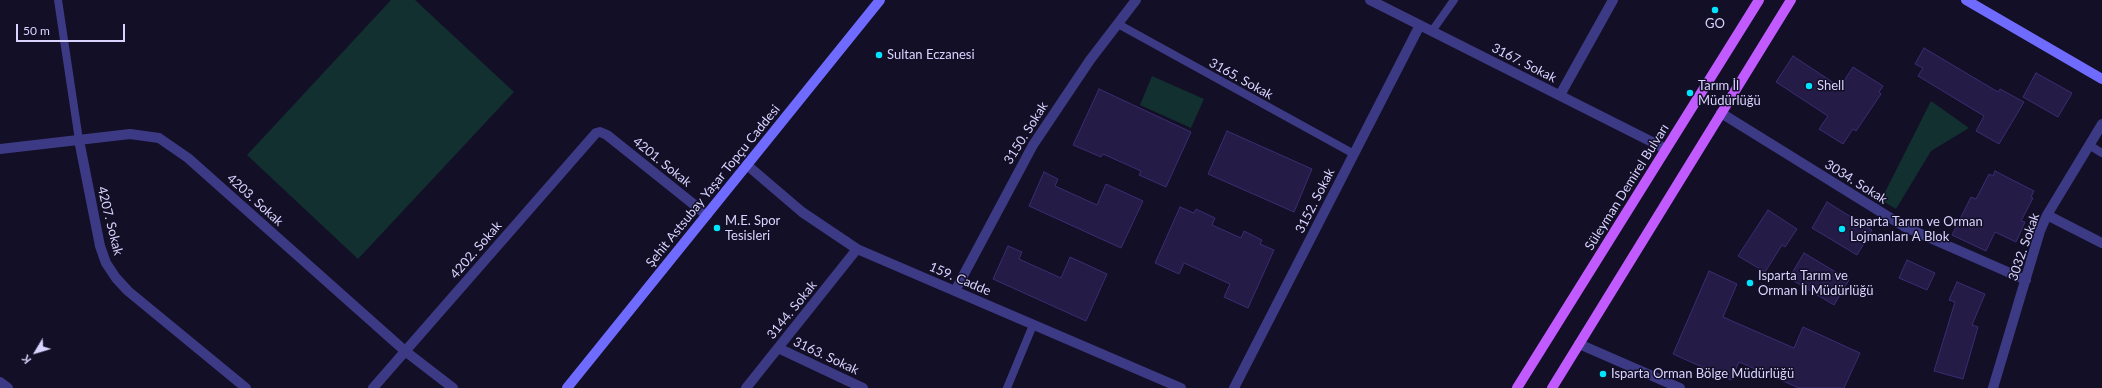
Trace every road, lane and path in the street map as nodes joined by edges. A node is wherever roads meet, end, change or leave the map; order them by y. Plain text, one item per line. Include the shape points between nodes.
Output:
1 (58, 0) edge
2 (880, 0) edge
3 (1136, 0) edge
4 (1370, 0) edge
5 (1454, 0) edge
6 (1613, 0) edge
7 (1759, 0) edge
8 (1791, 0) edge
9 (1966, 0) edge
10 (1118, 24) junction
11 (1420, 25) junction
12 (1432, 31) junction
13 (2102, 79) edge
14 (1560, 95) junction
15 (1722, 113) junction
16 (2102, 124) edge
17 (600, 132) joint
18 (79, 140) junction
19 (2089, 145) junction
20 (0, 149) edge
21 (1666, 149) junction
22 (2102, 153) edge
23 (1354, 154) junction
24 (747, 165) junction
25 (707, 215) junction
26 (2047, 215) junction
27 (2102, 243) edge
28 (857, 249) junction
29 (2026, 280) junction
30 (955, 291) junction
31 (1033, 325) junction
32 (1579, 344) junction
33 (778, 348) junction
34 (405, 352) junction
35 (0, 382) edge
36 (8, 388) edge
37 (246, 388) edge
38 (373, 388) edge
39 (453, 388) edge
40 (567, 388) edge
41 (746, 388) edge
42 (863, 388) edge
43 (1007, 388) edge
44 (1181, 388) edge
45 (1234, 388) edge
46 (1516, 388) edge
47 (1552, 388) edge
48 (1680, 388) edge
49 (1993, 388) edge

1 - 18 lane, 4207. Sokak
2 - 24 street, Şehit Astsubay Yaşar Topçu Caddesi
3 - 10 street, 3150. Sokak
4 - 11 street, 3167. Sokak
5 - 12 lane
6 - 14 street
7 - 21 main road, Süleyman Demirel Bulvarı
8 - 15 main road
9 - 13 street
10 - 23 lane, 3165. Sokak
10 - 30 street, 3150. Sokak via 1074,82 1033,145
11 - 12 street, 3167. Sokak
11 - 23 street, 3152. Sokak
12 - 14 street, 3167. Sokak
14 - 21 street, 3167. Sokak
15 - 29 street, 3034. Sokak via 1905,227
15 - 32 main road
16 - 19 street, 3032. Sokak
17 - 25 street, 4201. Sokak
17 - 34 street, 4202. Sokak via 592,137
18 - 20 street, 4203. Sokak
18 - 34 street, 4203. Sokak via 130,134 159,138 172,146
18 - 37 street, 4207. Sokak via 100,246 106,263 116,278 128,291
19 - 22 lane
19 - 26 street, 3032. Sokak
21 - 46 main road, Süleyman Demirel Bulvarı
23 - 45 street, 3152. Sokak
24 - 25 street, Şehit Astsubay Yaşar Topçu Caddesi
24 - 28 street, 159. Cadde via 825,230
25 - 40 street, Şehit Astsubay Yaşar Topçu Caddesi
26 - 27 street
26 - 29 street, 3032. Sokak
28 - 30 street, 159. Cadde
28 - 33 street, 3144. Sokak
29 - 49 street, 3032. Sokak
30 - 31 street, 159. Cadde
31 - 43 lane
31 - 44 street, 159. Cadde
32 - 47 main road
32 - 48 street
33 - 41 street, 3144. Sokak
33 - 42 street, 3163. Sokak
34 - 38 street, 4202. Sokak
34 - 39 street, 4203. Sokak
35 - 36 street

